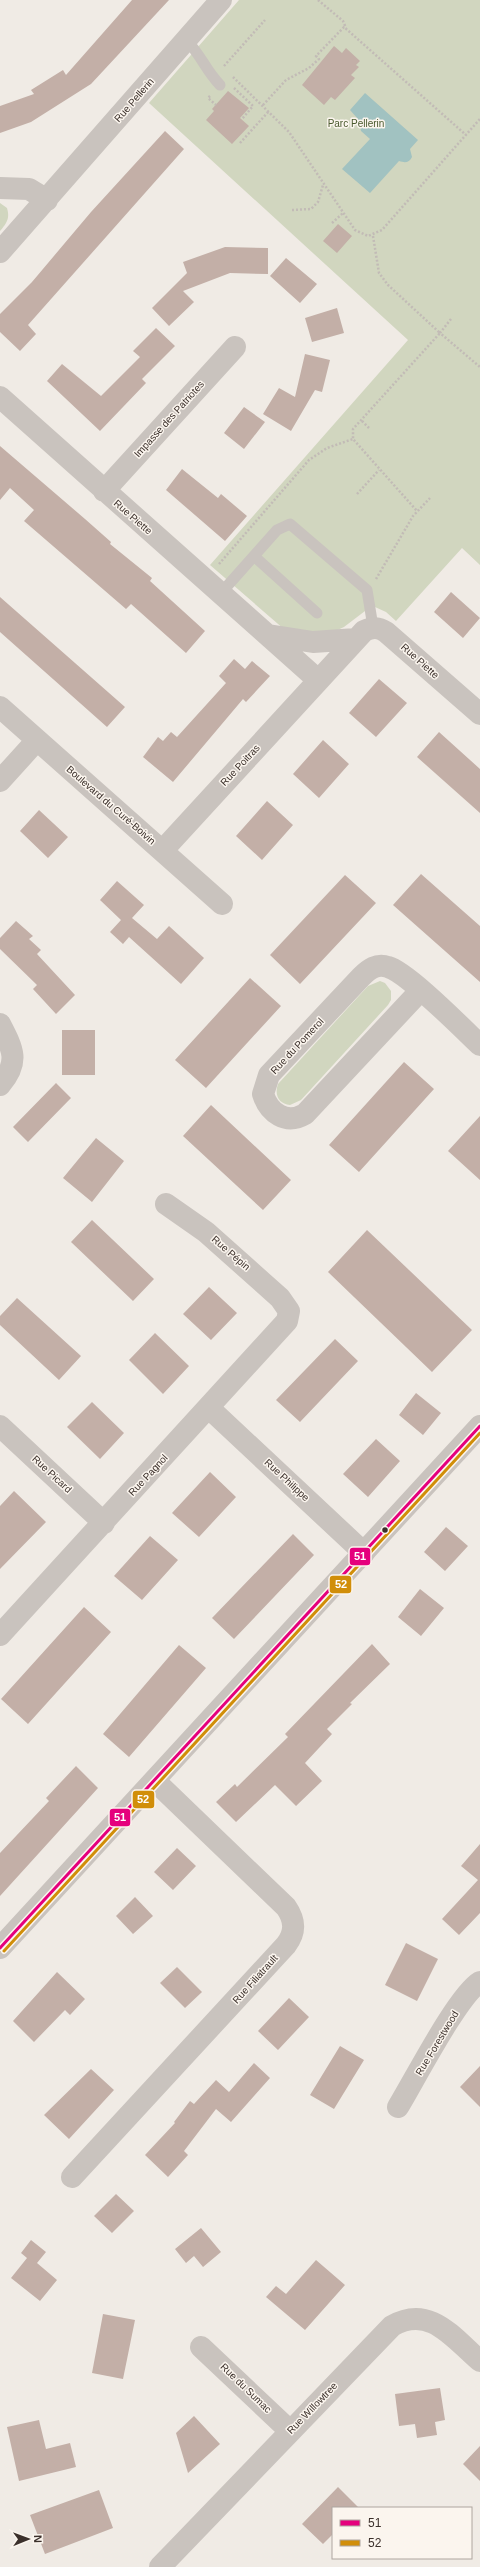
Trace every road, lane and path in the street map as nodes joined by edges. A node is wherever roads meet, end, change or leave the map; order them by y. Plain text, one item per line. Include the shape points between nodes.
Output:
1 (221, 0) edge
2 (318, 0) edge
3 (265, 20) dead end
4 (346, 28) junction
5 (186, 40) junction
6 (218, 65) dead end
7 (229, 73) dead end
8 (225, 85) joint
9 (210, 100) dead end
10 (216, 105) dead end
11 (263, 105) junction
12 (269, 111) junction
13 (480, 118) edge
14 (242, 119) dead end
15 (466, 135) junction
16 (240, 143) dead end
17 (317, 176) junction
18 (313, 179) dead end
19 (323, 185) junction
20 (0, 188) edge
21 (47, 200) junction
22 (292, 210) dead end
23 (343, 213) junction
24 (332, 223) dead end
25 (372, 236) junction
26 (0, 252) edge
27 (451, 319) dead end
28 (440, 333) junction
29 (235, 347) dead end
30 (480, 367) edge
31 (0, 398) edge
32 (362, 421) junction
33 (368, 428) dead end
34 (353, 438) junction
35 (379, 470) junction
36 (104, 491) junction
37 (356, 494) dead end
38 (430, 498) dead end
39 (417, 511) junction
40 (254, 556) junction
41 (215, 569) dead end
42 (373, 582) dead end
43 (221, 593) junction
44 (317, 613) dead end
45 (365, 633) junction
46 (267, 635) junction
47 (318, 680) junction
48 (0, 707) edge
49 (480, 714) edge
50 (37, 740) junction
51 (0, 781) edge
52 (163, 850) junction
53 (222, 904) dead end
54 (420, 990) junction
55 (0, 1024) edge
56 (480, 1045) edge
57 (0, 1085) edge
58 (166, 1204) dead end
59 (289, 1311) joint
60 (209, 1408) junction
61 (0, 1426) edge
62 (480, 1426) edge
63 (104, 1522) junction
64 (364, 1553) junction
65 (0, 1635) edge
66 (156, 1781) junction
67 (0, 1948) edge
68 (480, 1982) edge
69 (398, 2107) dead end
70 (72, 2177) dead end
71 (201, 2347) dead end
72 (480, 2361) edge
73 (290, 2431) junction
74 (160, 2567) edge

1 - 5 street, Rue Pellerin
2 - 4 path via 342,21
3 - 6 path via 223,69
4 - 11 path via 342,28 316,56 320,59 286,80
4 - 15 path
5 - 8 lane via 196,49 210,74
5 - 21 street, Rue Pellerin
7 - 11 path
8 - 14 path via 253,106
9 - 10 path
11 - 12 path
12 - 16 path
12 - 17 path via 289,132
13 - 15 path
15 - 25 path via 382,230
17 - 18 path
17 - 19 path
19 - 22 path via 318,202 311,209
19 - 23 path
20 - 21 street via 29,189
21 - 26 street, Rue Pellerin
23 - 24 path
23 - 25 path via 358,233
25 - 28 path via 379,273 388,285
27 - 28 path
28 - 30 path
28 - 32 path
29 - 36 street, Impasse des Patriotes
31 - 36 street, Rue Piette
32 - 33 path
32 - 34 path via 353,429
34 - 35 path
34 - 41 path via 327,448 309,460
35 - 37 path
35 - 39 path
36 - 43 street, Rue Piette
38 - 39 path
39 - 42 path
40 - 43 lane
40 - 44 lane
40 - 45 lane via 282,526 294,525 368,590
43 - 46 street, Rue Piette
45 - 46 street via 313,642
45 - 47 street
45 - 49 street, Rue Piette via 386,632
46 - 47 street, Rue Piette
47 - 52 street, Rue Poitras
48 - 50 street, Boulevard du Curé-Boivin
50 - 51 street
50 - 52 street, Boulevard du Curé-Boivin
52 - 53 street, Boulevard du Curé-Boivin
54 - 54 street, Rue du Pomerol via 389,967 375,966 369,970 268,1075 263,1094 269,1107 286,1119 299,1118 305,1114
54 - 56 street, Rue du Pomerol
55 - 57 street via 11,1049 13,1062 11,1072
58 - 59 street, Rue Pépin via 202,1228 244,1264 284,1302
59 - 60 street, Rue Pagnol via 283,1327
60 - 63 street, Rue Pagnol
60 - 64 street, Rue Philippe
61 - 63 street, Rue Picard
62 - 64 street
63 - 65 street, Rue Pagnol
64 - 66 street
66 - 67 street
66 - 70 street, Rue Filiatrault via 286,1907 293,1920 293,1934 281,1951
68 - 69 street, Rue Forestwood via 472,1988 458,2008
71 - 73 street, Rue du Sumac
72 - 73 street, Rue Willowtree via 430,2320 406,2319 392,2326 377,2340
73 - 74 street, Rue Willowtree

